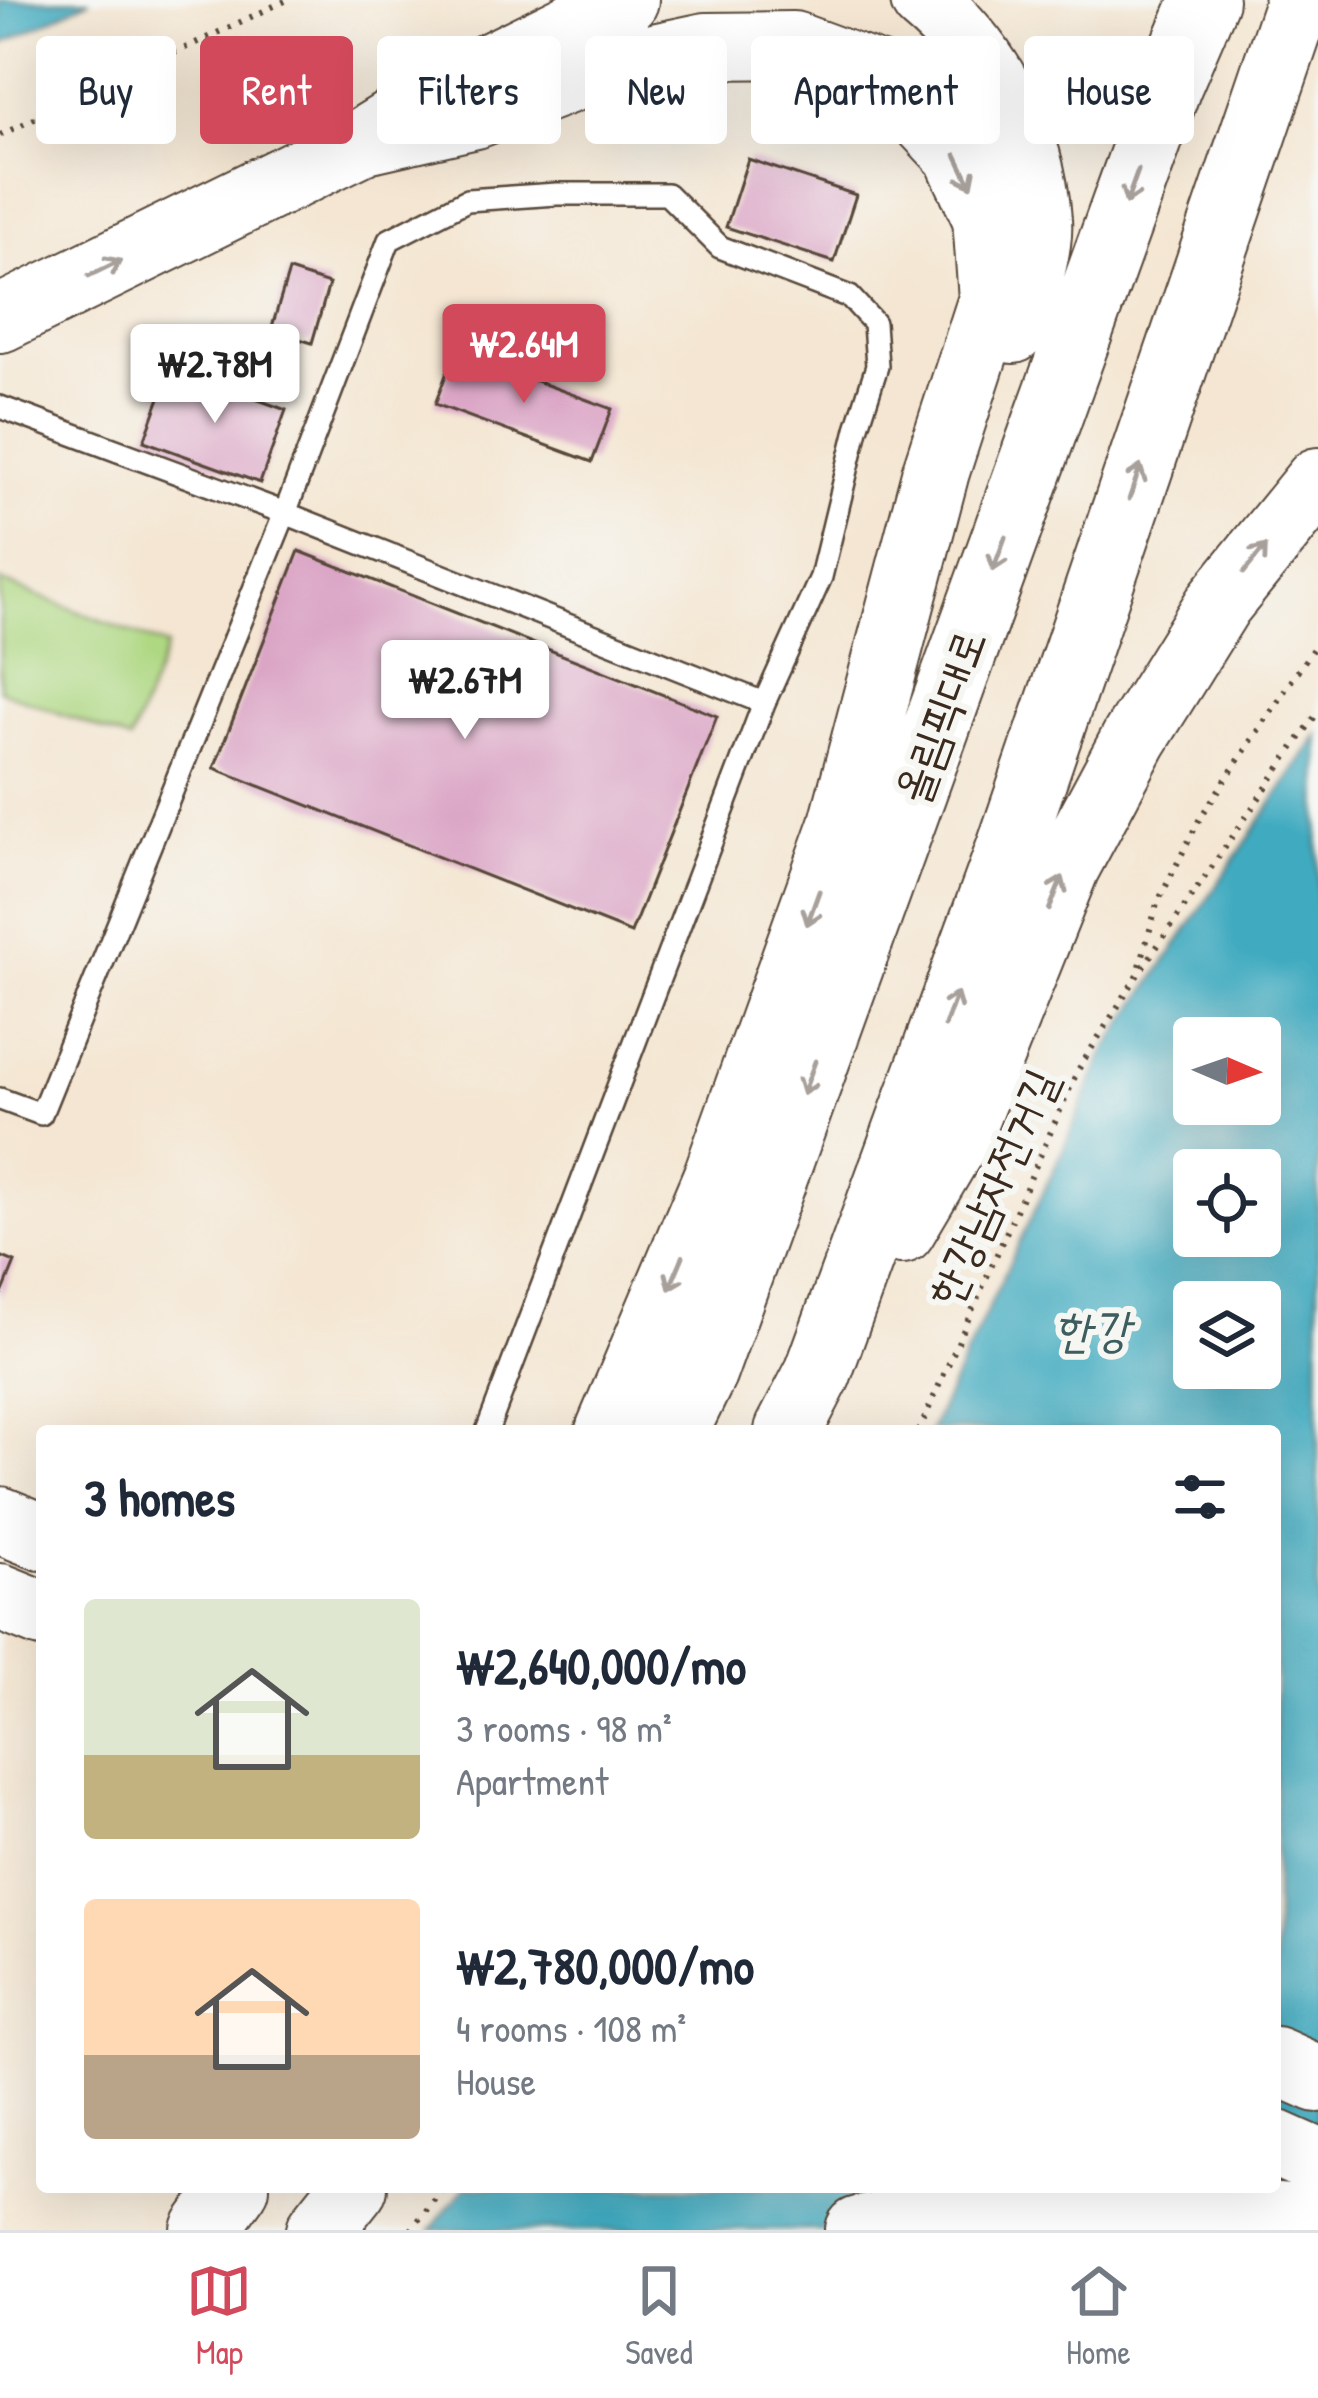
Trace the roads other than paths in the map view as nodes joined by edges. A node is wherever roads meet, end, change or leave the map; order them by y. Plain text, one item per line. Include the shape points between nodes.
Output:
1 (625, 0) edge
2 (1205, 0) edge
3 (1299, 0) edge
4 (929, 4) edge
5 (364, 140) junction
6 (0, 319) edge
7 (0, 407) edge
8 (1318, 481) edge
9 (285, 513) junction
10 (764, 703) junction
11 (842, 827) junction
12 (0, 1100) edge
13 (818, 1372) junction
14 (489, 1425) edge
15 (612, 1425) edge
16 (678, 1425) edge
17 (791, 1425) edge
18 (0, 1520) edge
19 (36, 1535) edge
20 (0, 1597) edge
21 (36, 1612) edge
22 (1281, 2063) edge
23 (1318, 2079) edge
24 (1281, 2146) edge
25 (1318, 2162) edge
26 (232, 2193) edge
27 (349, 2193) edge
28 (1318, 2220) edge
29 (205, 2230) edge
30 (320, 2230) edge
31 (859, 2230) edge

1 - 5 main road via 462,80
2 -> 16 main road, 올림픽대로
13 -> 3 main road via 1011,844
4 - 11 main road via 987,66 1025,144 1039,224 1022,304
6 -> 5 main road
5 -> 11 main road via 476,115 597,68 706,46 793,45 888,80 957,154 986,218 992,299 936,471
7 - 9 lane
13 -> 8 main road via 960,1132 1066,867 1136,738 1219,603
9 - 10 lane
9 - 10 lane via 389,240 467,200 667,194 720,248 850,297 874,323 877,366 821,577
9 - 12 lane via 41,1114
10 - 14 lane
11 -> 15 main road via 716,1178
13 - 17 main road
18 - 19 main road
20 - 21 main road
22 - 23 main road
24 - 25 main road
26 - 29 main road
27 - 30 main road
28 - 31 main road via 1094,2204 978,2205

